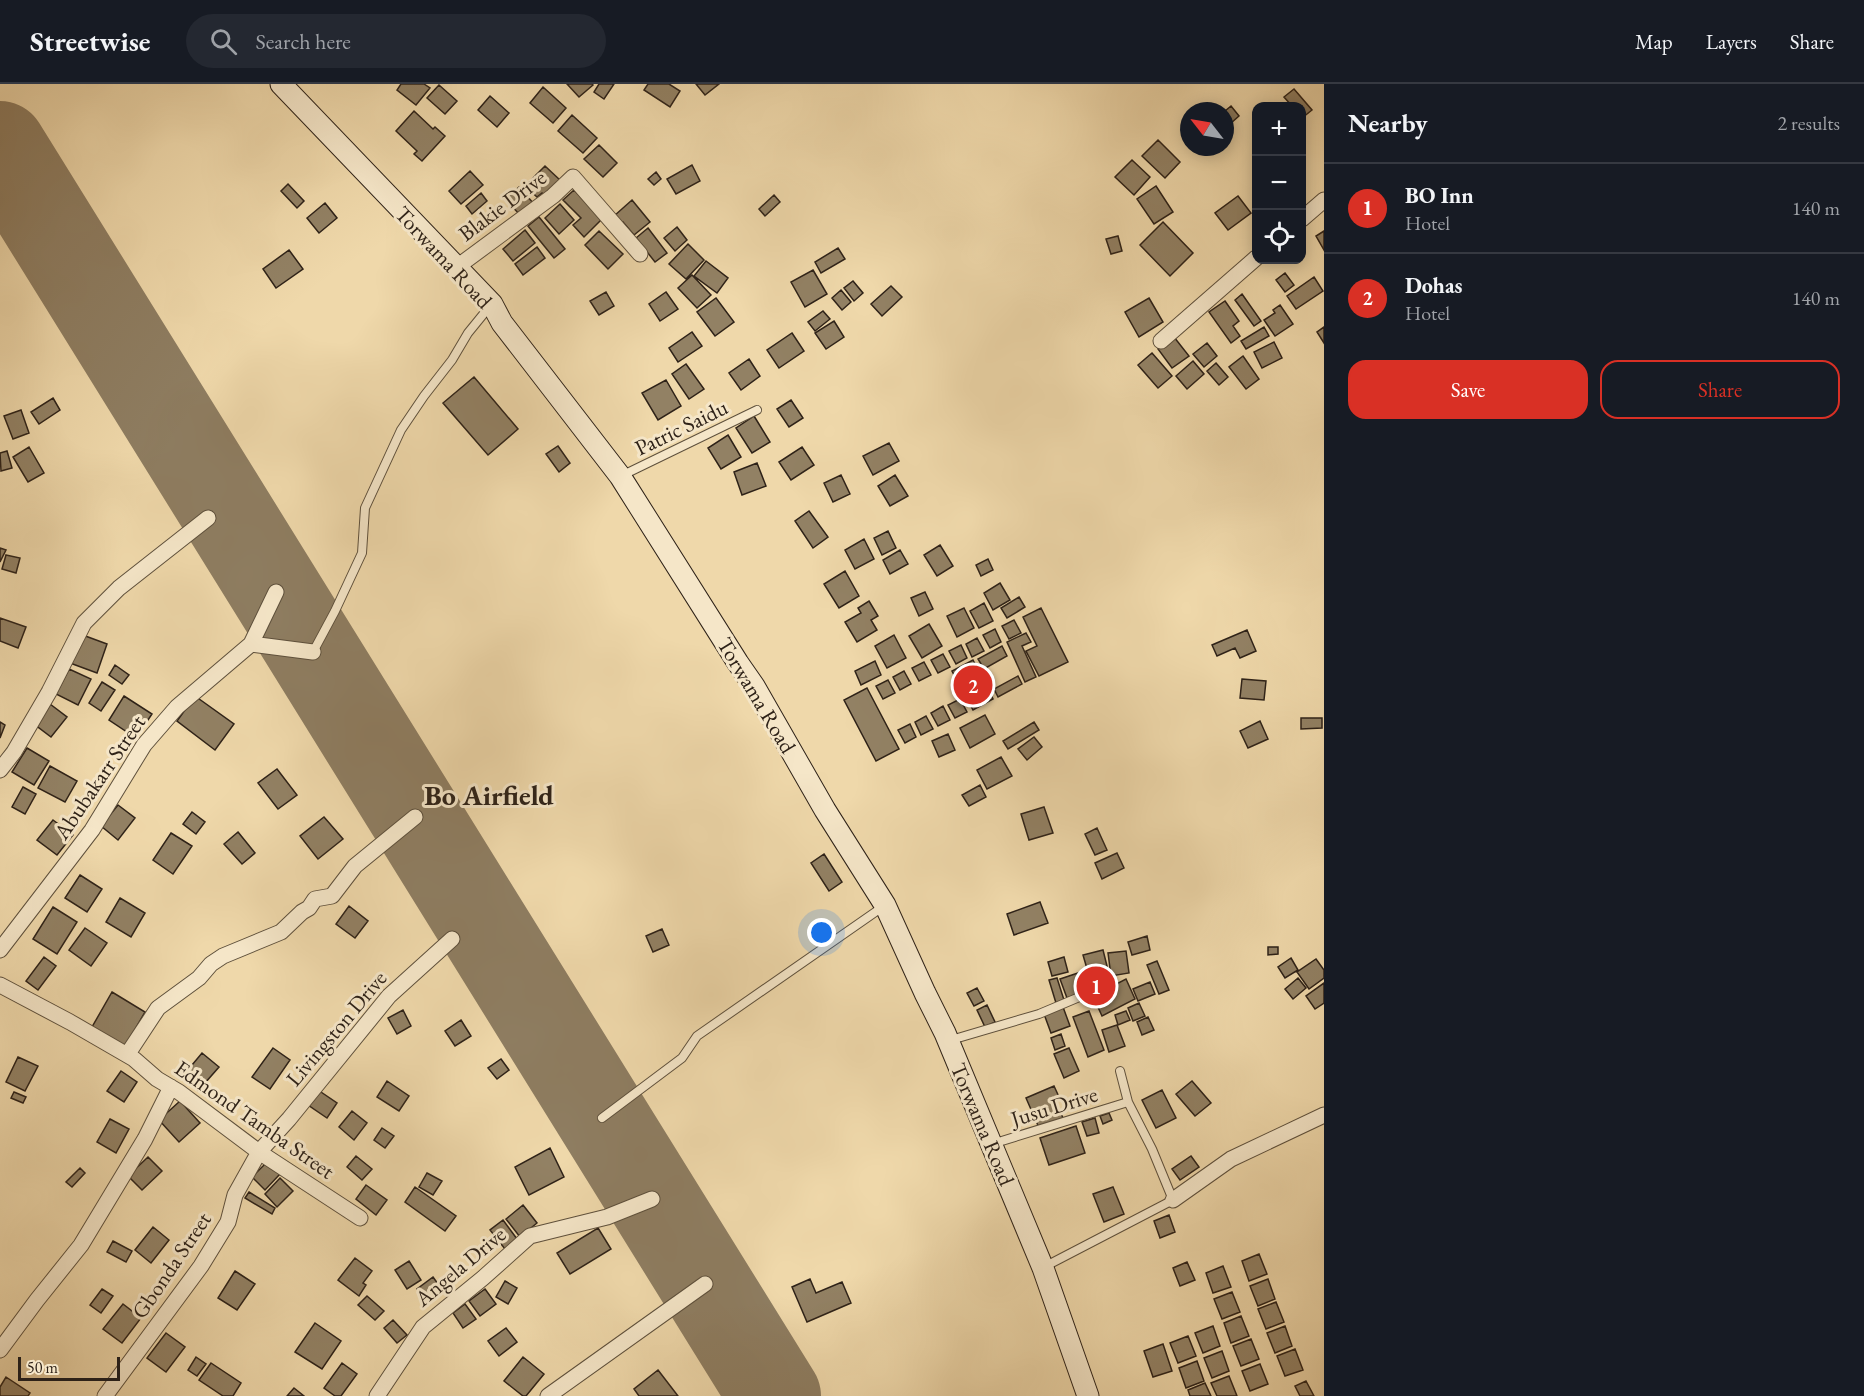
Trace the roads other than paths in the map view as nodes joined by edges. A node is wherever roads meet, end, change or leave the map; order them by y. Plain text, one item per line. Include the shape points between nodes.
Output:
1 (281, 84) edge
2 (1324, 200) edge
3 (1306, 216) edge
4 (640, 254) dead end
5 (1252, 262) edge
6 (457, 267) junction
7 (492, 304) junction
8 (1161, 341) dead end
9 (757, 410) dead end
10 (620, 476) junction
11 (208, 518) dead end
12 (276, 592) dead end
13 (251, 644) junction
14 (313, 652) joint
15 (0, 770) edge
16 (416, 817) dead end
17 (885, 906) junction
18 (452, 939) dead end
19 (0, 950) edge
20 (0, 985) edge
21 (1108, 986) dead end
22 (948, 1041) junction
23 (127, 1055) junction
24 (1120, 1071) dead end
25 (171, 1087) junction
26 (1128, 1102) junction
27 (1324, 1115) edge
28 (602, 1118) dead end
29 (991, 1145) junction
30 (259, 1152) junction
31 (652, 1199) dead end
32 (1173, 1200) junction
33 (360, 1218) dead end
34 (1042, 1268) junction
35 (705, 1284) dead end
36 (0, 1350) edge
37 (105, 1396) edge
38 (377, 1396) edge
39 (548, 1396) edge
40 (1088, 1396) edge

1 - 6 main road, Torwama Road
2 - 3 street
4 - 6 street, Blakie Drive via 573,177
5 - 8 street
6 - 7 main road, Torwama Road
7 - 10 main road, Torwama Road via 502,323
7 - 14 lane via 401,429 365,508 362,553
9 - 10 lane, Patric Saidu
10 - 17 main road, Torwama Road via 754,686
11 - 15 street via 119,588 84,623 49,692
12 - 13 street
13 - 14 street
13 - 19 street, Abubakarr Street via 177,707 144,745 92,830
16 - 23 street via 355,866 332,896 315,898 281,932 211,964 199,978 155,1011
17 - 22 main road, Torwama Road
17 - 28 lane via 697,1036 676,1064
18 - 30 street, Livingston Drive via 389,996
20 - 23 street, Edmond Tamba Street
21 - 22 lane via 1039,1014
22 - 29 main road, Torwama Road
23 - 25 street, Edmond Tamba Street
24 - 26 lane
25 - 30 street, Edmond Tamba Street
25 - 36 street via 81,1245
26 - 29 lane, Jusu Drive
26 - 32 lane
27 - 32 street via 1231,1159
29 - 34 main road, Torwama Road
30 - 33 street, Edmond Tamba Street
30 - 37 street, Gbonda Street via 217,1240
31 - 38 street, Angela Drive via 607,1216 530,1236 423,1327
32 - 34 lane
34 - 40 main road, Torwama Road
35 - 39 street

